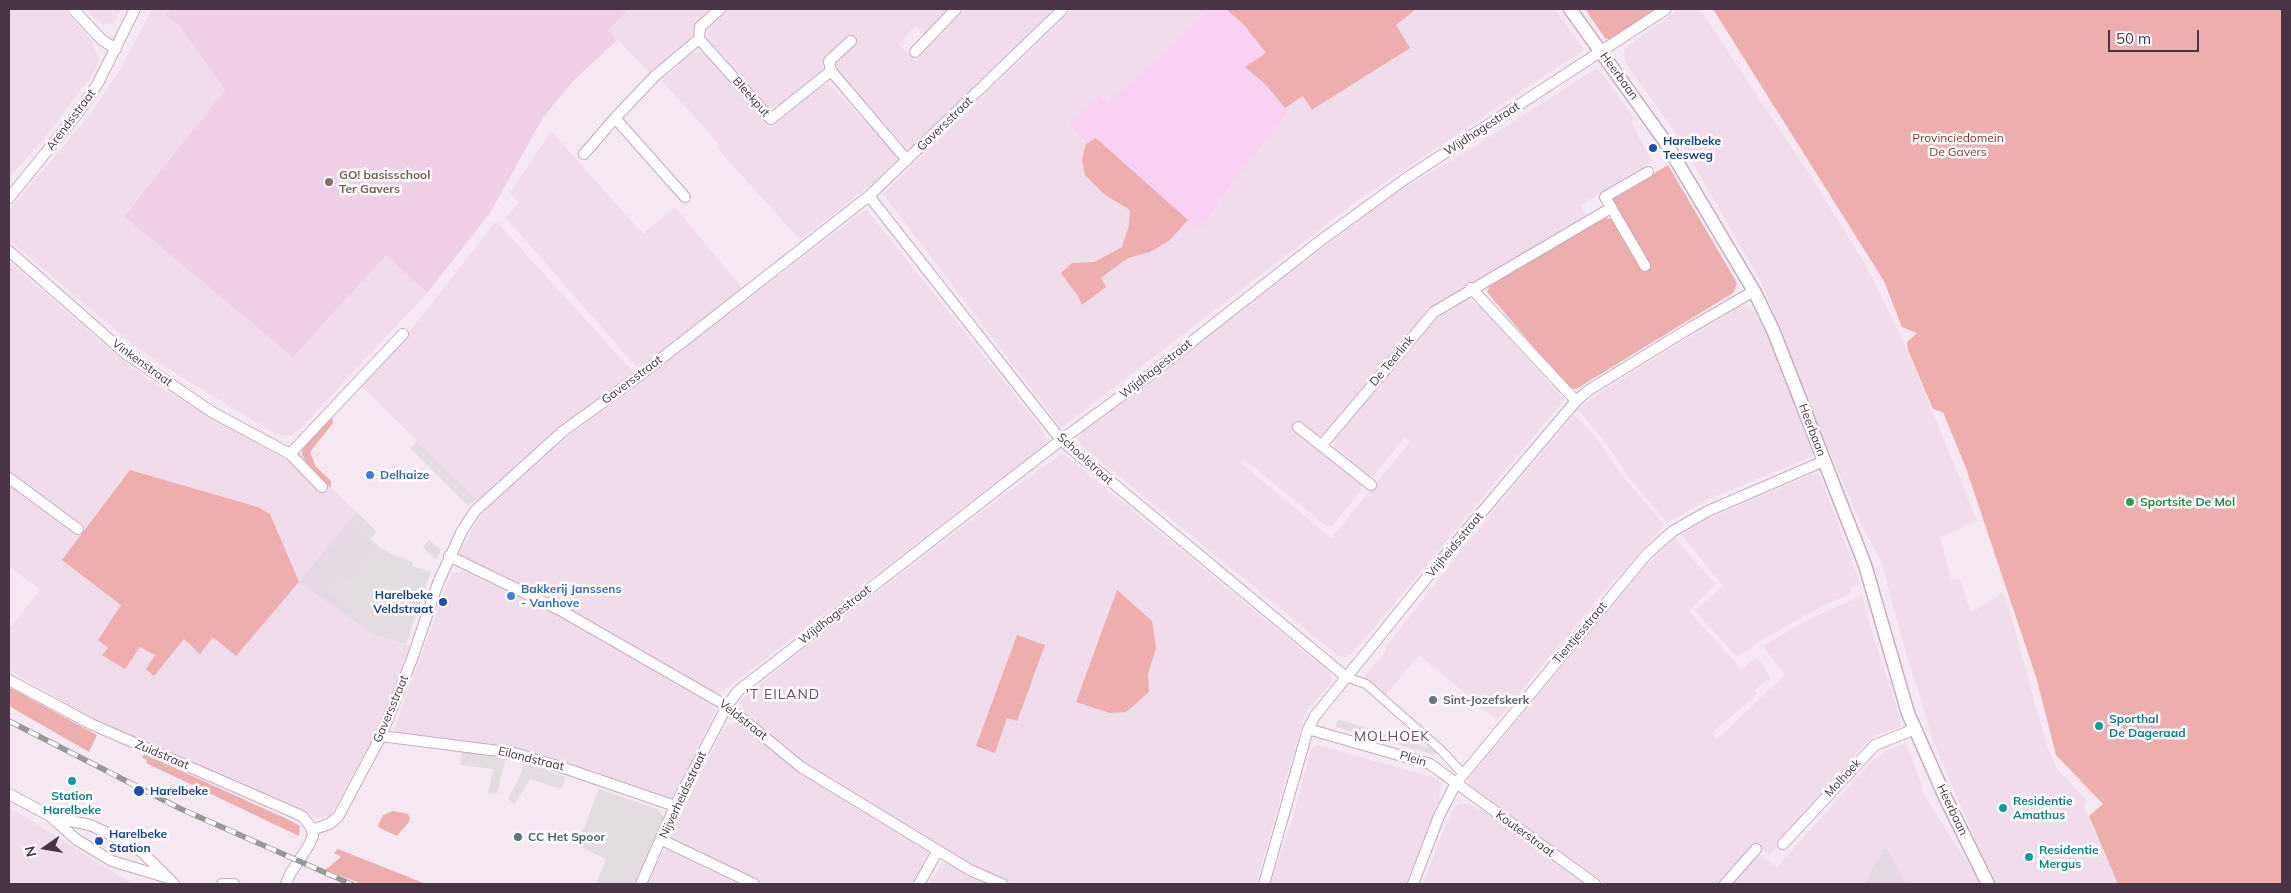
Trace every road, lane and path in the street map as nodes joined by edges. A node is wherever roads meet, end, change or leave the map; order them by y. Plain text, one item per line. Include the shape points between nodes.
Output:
1 (73, 9) edge
2 (135, 9) edge
3 (720, 9) edge
4 (956, 9) edge
5 (1063, 9) edge
6 (1570, 9) edge
7 (1666, 9) edge
8 (700, 39) junction
9 (851, 41) dead end
10 (116, 49) junction
11 (1601, 51) junction
12 (915, 52) dead end
13 (831, 71) junction
14 (615, 118) junction
15 (584, 154) dead end
16 (907, 160) junction
17 (1648, 172) dead end
18 (869, 196) junction
19 (9, 198) edge
20 (685, 198) dead end
21 (1611, 208) junction
22 (9, 251) edge
23 (1645, 266) dead end
24 (1471, 288) junction
25 (1754, 290) junction
26 (403, 334) dead end
27 (1576, 401) junction
28 (1298, 427) dead end
29 (1061, 440) junction
30 (1322, 445) junction
31 (290, 454) junction
32 (1824, 461) junction
33 (9, 478) edge
34 (1371, 485) dead end
35 (322, 486) dead end
36 (78, 530) dead end
37 (449, 556) junction
38 (1346, 677) junction
39 (9, 680) edge
40 (727, 706) junction
41 (1308, 729) junction
42 (1915, 729) junction
43 (381, 736) junction
44 (1464, 774) junction
45 (1456, 783) junction
46 (12, 796) edge
47 (675, 806) junction
48 (50, 816) junction
49 (312, 830) junction
50 (662, 840) junction
51 (1783, 844) dead end
52 (1756, 849) dead end
53 (938, 850) junction
54 (165, 877) junction
55 (174, 884) edge
56 (222, 884) edge
57 (234, 884) edge
58 (286, 884) edge
59 (641, 884) edge
60 (754, 884) edge
61 (919, 884) edge
62 (1002, 884) edge
63 (1264, 884) edge
64 (1413, 884) edge
65 (1595, 884) edge
66 (1725, 884) edge
67 (1988, 884) edge

1 - 10 street via 102,40
2 - 10 street, Arendsstraat
3 - 8 street via 700,27
4 - 12 street
5 - 16 street, Gaversstraat
6 - 11 street, Heerbaan
7 - 11 street, Wijdhagestraat
8 - 13 street, Bleekput via 771,119
8 - 14 street via 656,76
9 - 13 street, Bleekput via 829,61
10 - 19 street, Arendsstraat via 78,113
11 - 25 street, Heerbaan via 1664,140
11 - 29 street, Wijdhagestraat via 1405,179
13 - 16 street
14 - 15 street
14 - 20 street
16 - 18 street, Gaversstraat
17 - 21 street via 1604,197
18 - 29 street, Schoolstraat
18 - 37 street, Gaversstraat via 555,438 475,511
21 - 23 street
21 - 24 street, De Teerlink
22 - 31 street, Vinkenstraat via 125,353 212,412
24 - 27 street
24 - 30 street, De Teerlink via 1427,318
25 - 27 street, Vrijheidsstraat
25 - 32 street, Heerbaan
26 - 31 street
27 - 38 street, Vrijheidsstraat
28 - 30 street
29 - 38 street, Schoolstraat
29 - 40 street, Wijdhagestraat via 738,690
30 - 34 street
31 - 35 street, Vinkenstraat
32 - 42 street, Heerbaan via 1865,565 1888,650
32 - 44 street, Tientjesstraat via 1708,511 1673,531 1647,554 1613,593
33 - 36 street
37 - 40 street, Veldstraat via 560,610
37 - 43 street, Gaversstraat
38 - 41 street, Vrijheidsstraat
38 - 44 street, Plein via 1366,684
39 - 49 street, Zuidstraat via 91,724 302,816
40 - 47 street, Nijverheidsstraat
40 - 53 street, Veldstraat via 802,767
41 - 45 street, Plein via 1430,764
41 - 63 street, Vrijheidsstraat
42 - 51 street, Molhoek via 1874,745
42 - 67 street, Heerbaan
43 - 47 street, Eilandstraat via 514,753
43 - 49 street, Gaversstraat via 338,817 326,826
44 - 45 street, Tientjesstraat
45 - 64 street, Tientjesstraat
45 - 65 street, Kouterstraat
46 - 48 street
47 - 50 street, Nijverheidsstraat
48 - 54 street via 78,840 112,861
48 - 54 street via 90,825 127,842 143,853
49 - 58 street via 311,842
50 - 59 street, Nijverheidsstraat
50 - 60 street
52 - 66 street
53 - 61 street
53 - 62 street, Veldstraat via 970,870
54 - 55 street
56 - 57 street

